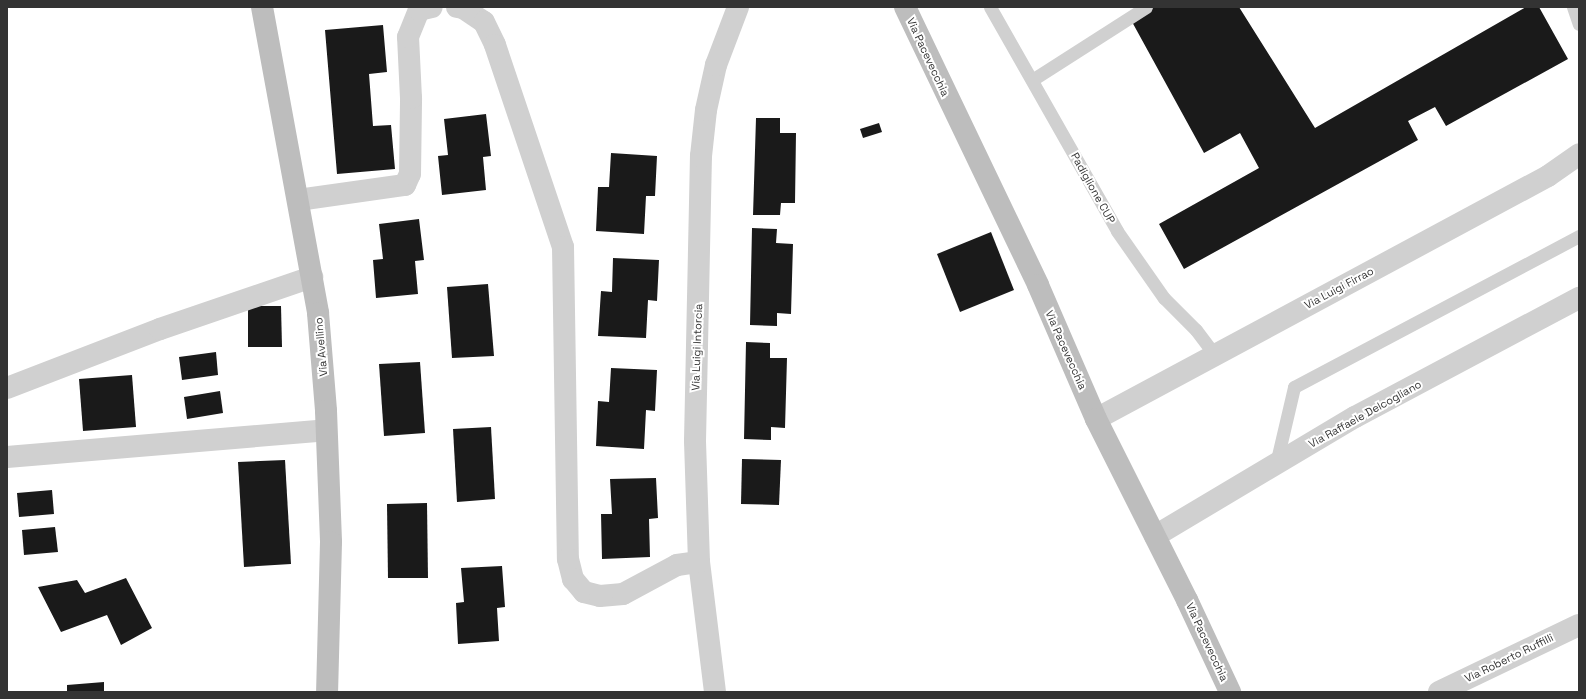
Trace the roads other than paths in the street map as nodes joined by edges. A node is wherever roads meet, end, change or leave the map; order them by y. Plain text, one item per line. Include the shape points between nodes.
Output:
1 (262, 7) edge
2 (432, 7) edge
3 (457, 7) edge
4 (738, 7) edge
5 (905, 7) edge
6 (990, 7) edge
7 (1146, 7) edge
8 (1572, 7) edge
9 (1579, 24) edge
10 (1032, 80) junction
11 (1579, 154) edge
12 (298, 200) junction
13 (1579, 236) edge
14 (312, 277) junction
15 (1579, 298) edge
16 (1215, 355) junction
17 (7, 388) edge
18 (1096, 419) junction
19 (326, 430) junction
20 (7, 457) edge
21 (1276, 464) junction
22 (1155, 536) junction
23 (699, 562) junction
24 (1579, 625) edge
25 (327, 692) edge
26 (715, 692) edge
27 (1230, 692) edge
28 (1439, 692) edge

1 - 12 street, Via Avellino
2 - 12 street via 419,10 408,37 411,98 410,174 405,185
3 - 23 street via 463,8 484,22 495,45 563,247 568,559 573,579 584,592 600,596 623,594 677,565
4 - 23 street, Via Luigi Intorcia via 716,65 706,110 701,156 695,441
5 - 18 street, Via Pacevecchia via 1038,285
6 - 10 lane, Padiglione CUP
7 - 10 lane
8 - 9 lane
10 - 16 lane, Padiglione CUP via 1117,231 1164,298 1196,330
11 - 16 street, Via Luigi Firrao via 1548,176
12 - 14 street, Via Avellino
13 - 21 lane via 1294,388
14 - 17 street via 160,329
14 - 19 street, Via Avellino via 318,314
15 - 21 street, Via Raffaele Delcogliano via 1355,417
16 - 18 street, Via Luigi Firrao
18 - 22 street, Via Pacevecchia
19 - 20 street
19 - 25 street, Via Avellino via 331,542
21 - 22 street, Via Raffaele Delcogliano
22 - 27 street, Via Pacevecchia
23 - 26 street, Via Luigi Intorcia
24 - 28 street, Via Roberto Ruffilli

